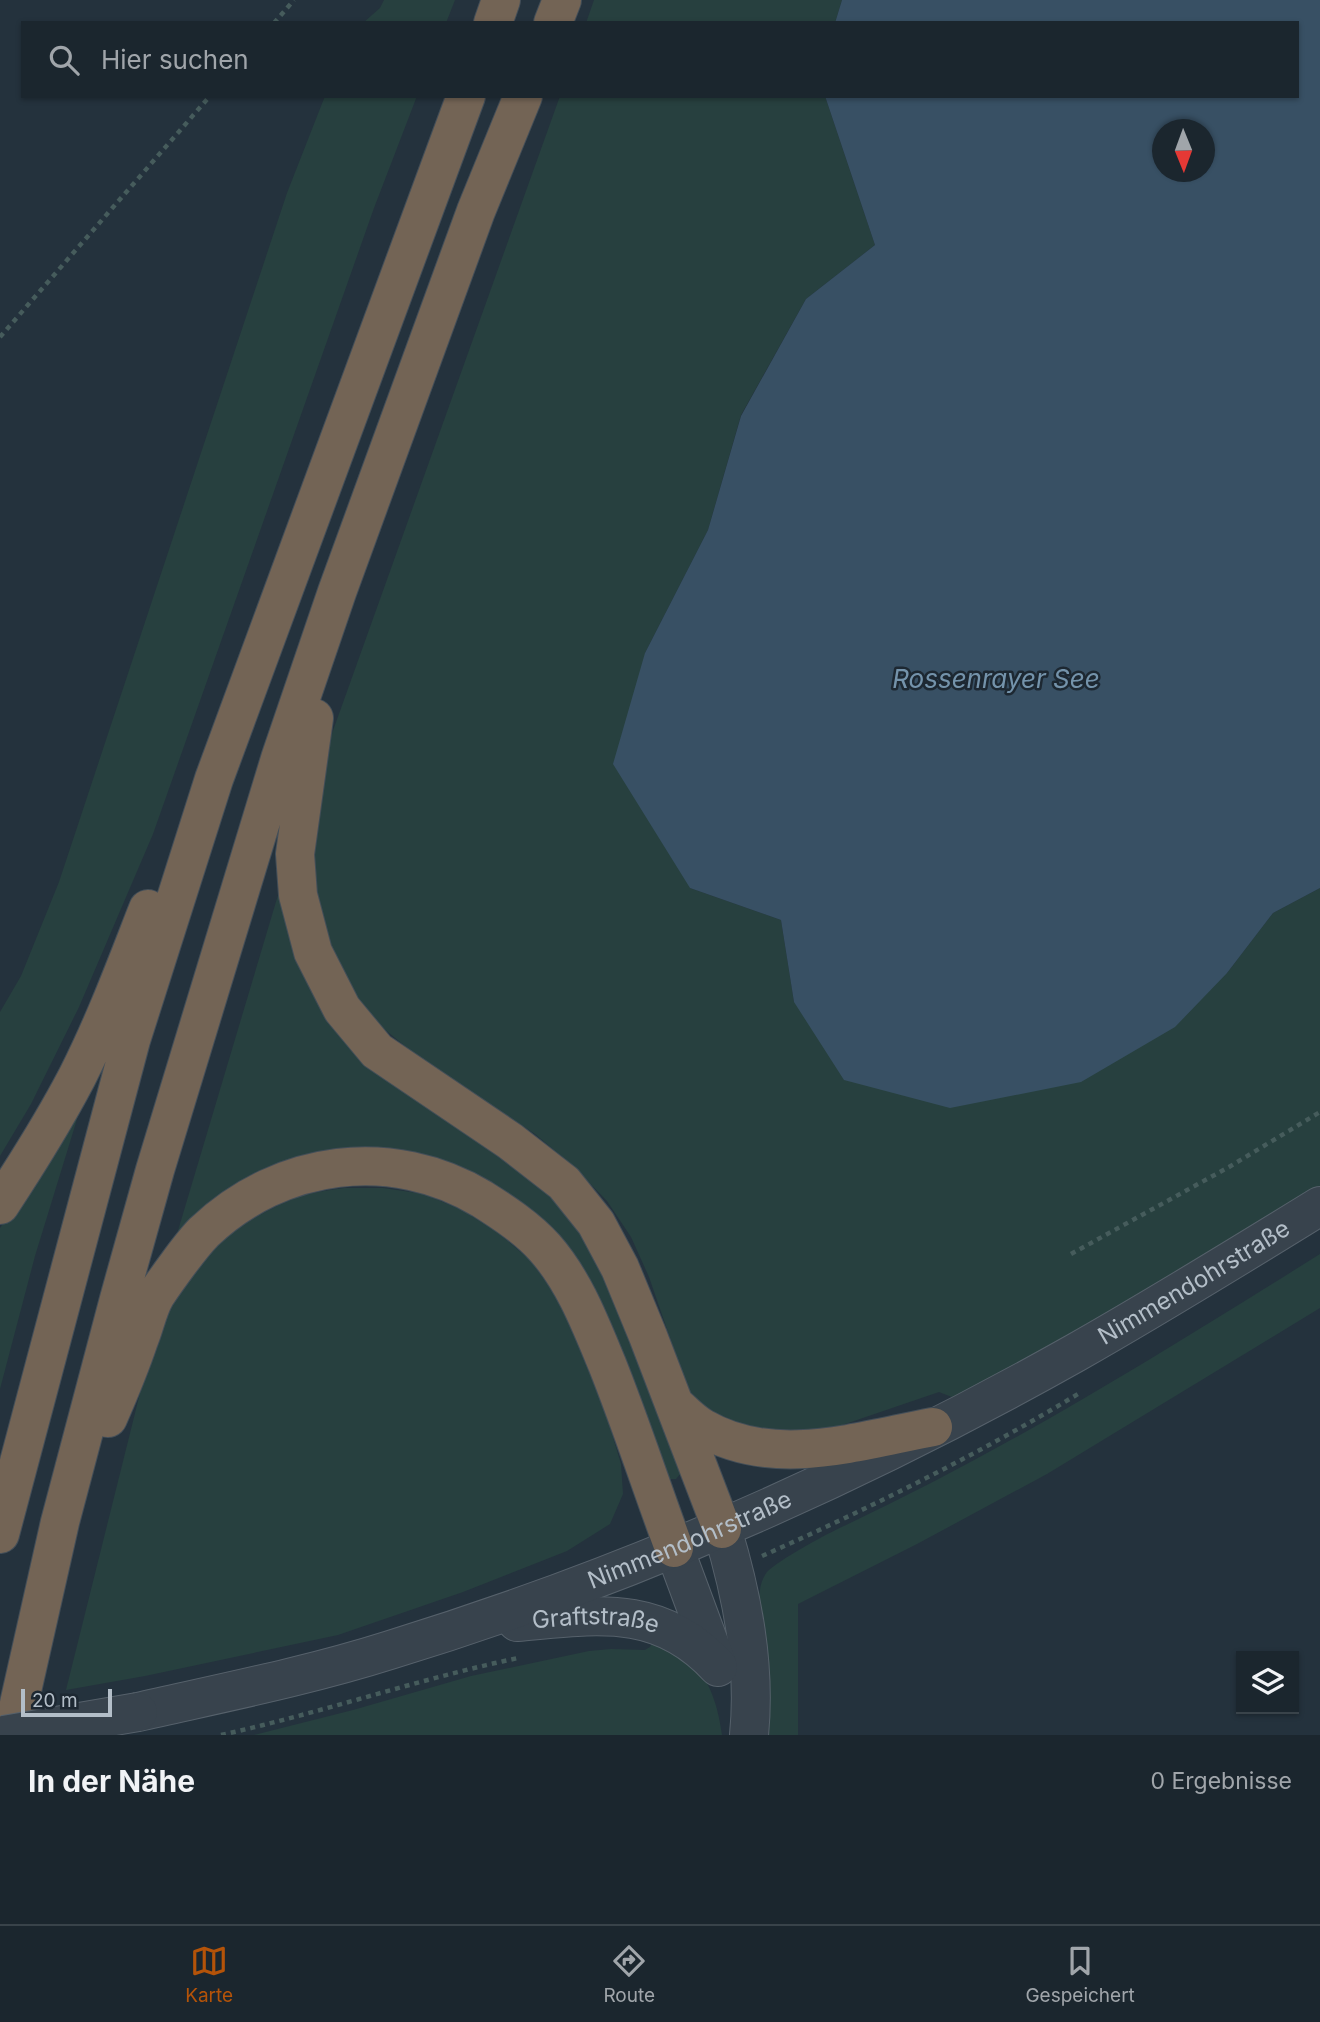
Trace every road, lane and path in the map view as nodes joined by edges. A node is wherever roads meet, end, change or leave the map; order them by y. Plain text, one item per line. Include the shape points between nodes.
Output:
1 (294, 0) edge
2 (501, 0) edge
3 (562, 0) edge
4 (276, 21) edge
5 (494, 21) edge
6 (554, 21) edge
7 (208, 98) edge
8 (465, 98) edge
9 (522, 98) edge
10 (0, 337) edge
11 (337, 592) junction
12 (214, 779) junction
13 (1320, 1112) edge
14 (0, 1205) edge
15 (1320, 1206) edge
16 (1071, 1254) dead end
17 (674, 1404) junction
18 (933, 1427) junction
19 (60, 1522) junction
20 (722, 1529) junction
21 (0, 1534) edge
22 (674, 1548) junction
23 (459, 1627) junction
24 (718, 1667) junction
25 (4, 1735) edge
26 (12, 1735) edge
27 (740, 1735) edge
28 (749, 1735) edge

1 - 4 path
2 - 5 highway
3 - 6 highway
7 - 10 path
8 - 12 highway
9 - 11 highway via 476,211
11 - 17 highway via 295,854 298,895 313,952 342,1009 377,1051 564,1183 596,1223 620,1268
11 - 19 highway via 280,759 155,1170
12 - 14 highway via 149,905 77,1077
12 - 21 highway via 131,1040
13 - 16 path
15 - 18 street, Nimmendohrstraße via 1074,1354
17 - 18 highway via 702,1428 770,1450 805,1451
17 - 20 highway
18 - 20 street, Nimmendohrstraße
19 - 22 highway via 123,1384 155,1297 204,1233 249,1198 291,1178 367,1165 408,1169 459,1186 506,1214 545,1248 583,1303
19 - 26 highway
20 - 22 street, Nimmendohrstraße
20 - 28 street via 743,1610
22 - 23 street, Nimmendohrstraße
22 - 24 street, Graftstraße
23 - 24 street, Graftstraße via 635,1618 683,1636
23 - 25 street, Nimmendohrstraße, bridge via 307,1673 138,1712
24 - 27 street, Graftstraße

